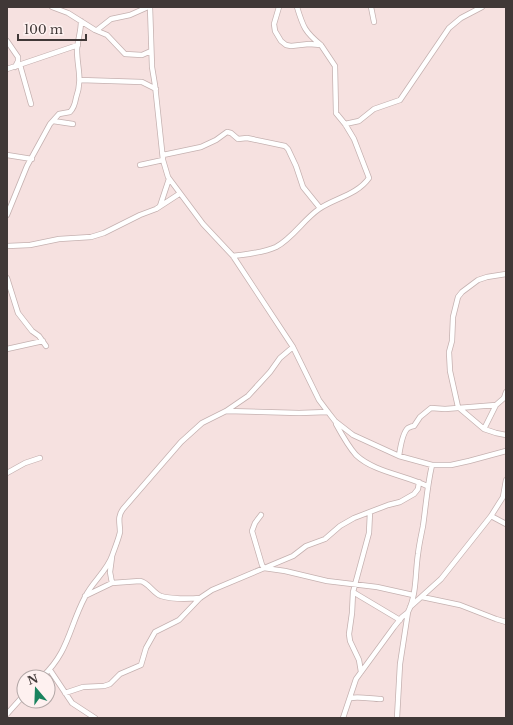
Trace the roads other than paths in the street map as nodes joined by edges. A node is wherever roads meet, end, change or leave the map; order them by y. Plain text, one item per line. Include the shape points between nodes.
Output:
1 (52, 7) edge
2 (149, 7) edge
3 (279, 7) edge
4 (297, 7) edge
5 (371, 7) edge
6 (482, 7) edge
7 (81, 21) junction
8 (374, 22) dead end
9 (98, 30) junction
10 (7, 41) edge
11 (78, 45) junction
12 (321, 45) junction
13 (151, 51) junction
14 (18, 66) junction
15 (7, 70) edge
16 (80, 80) junction
17 (156, 89) junction
18 (31, 104) dead end
19 (53, 121) junction
20 (73, 124) dead end
21 (345, 124) junction
22 (7, 155) edge
23 (163, 158) junction
24 (32, 159) junction
25 (140, 165) dead end
26 (169, 179) junction
27 (179, 194) junction
28 (160, 206) junction
29 (320, 208) junction
30 (7, 215) edge
31 (7, 246) edge
32 (233, 256) junction
33 (506, 274) edge
34 (7, 278) edge
35 (42, 341) junction
36 (46, 346) dead end
37 (293, 347) junction
38 (7, 349) edge
39 (506, 392) edge
40 (496, 405) junction
41 (458, 407) junction
42 (226, 411) junction
43 (328, 412) junction
44 (335, 421) junction
45 (484, 429) junction
46 (506, 435) edge
47 (506, 451) edge
48 (400, 456) junction
49 (40, 458) dead end
50 (432, 466) junction
51 (7, 473) edge
52 (506, 480) edge
53 (419, 482) junction
54 (427, 486) junction
55 (370, 512) junction
56 (261, 515) dead end
57 (491, 516) junction
58 (506, 524) edge
59 (112, 556) junction
60 (264, 568) junction
61 (112, 583) junction
62 (357, 584) junction
63 (353, 592) junction
64 (413, 595) junction
65 (85, 596) junction
66 (422, 597) junction
67 (200, 598) junction
68 (410, 607) junction
69 (407, 613) junction
70 (400, 620) junction
71 (506, 622) edge
72 (51, 669) edge
73 (362, 672) junction
74 (56, 679) edge
75 (65, 693) junction
76 (351, 698) junction
77 (381, 699) dead end
78 (16, 703) edge
79 (13, 706) junction
80 (7, 707) edge
81 (7, 714) edge
82 (95, 718) edge
83 (343, 718) edge
84 (397, 718) edge

1 - 7 street
2 - 9 street via 111,19
2 - 13 street
3 - 12 street via 274,24 281,41 291,46
4 - 12 street via 308,34
5 - 8 street
6 - 21 street via 449,28 402,97 374,109 360,121
7 - 9 street
7 - 11 street
9 - 13 street via 125,54 142,55
10 - 14 street via 18,58
11 - 14 street
11 - 16 street
12 - 21 street via 335,66 336,109
13 - 17 street
14 - 15 street
14 - 18 street
16 - 17 street via 142,82
16 - 19 street via 73,110 59,114
17 - 23 street
19 - 20 street
19 - 24 street
21 - 29 street via 354,139 369,177 353,192
22 - 24 street
23 - 25 street
23 - 26 street
23 - 29 street via 201,147 227,132 238,139 247,138 285,146 296,166 303,187
24 - 30 street
26 - 27 street
26 - 28 street
27 - 28 street
27 - 32 street
28 - 31 street via 99,235
29 - 32 street via 277,247
32 - 37 street
33 - 41 street via 478,280 458,298 449,352 450,371
34 - 35 street via 18,313
35 - 36 street
35 - 38 street
37 - 42 street via 280,358 248,396
37 - 43 street via 319,400
39 - 40 street via 504,398
40 - 41 street
40 - 45 street
41 - 45 street
41 - 48 street via 427,410 414,426 406,430
42 - 43 street
42 - 59 street via 202,424 181,442 123,509 119,515 120,532
43 - 44 street
44 - 48 street via 353,435
44 - 53 street via 349,447 364,462
45 - 46 street
47 - 50 street via 470,462
48 - 50 street
49 - 51 street
50 - 54 street
52 - 57 street via 503,497
53 - 54 street
53 - 55 street via 418,489 407,499
54 - 64 street
55 - 60 street via 354,518 293,556
55 - 62 street via 369,533
56 - 60 street via 252,531
57 - 58 street
57 - 66 street via 442,579
59 - 61 street
59 - 65 street
60 - 62 street via 327,581
60 - 67 street via 212,590
61 - 65 street
61 - 67 street via 142,581 160,596
62 - 63 street
62 - 64 street
63 - 70 street
63 - 73 street via 349,634
64 - 68 street
65 - 72 street via 67,642
66 - 68 street
66 - 71 street via 460,605
67 - 75 street via 179,620 155,632 146,648 143,664 120,674 110,684 83,687
68 - 69 street
69 - 70 street
69 - 84 street via 400,664
70 - 73 street
73 - 76 street via 356,679
74 - 75 street
75 - 82 street via 72,703
76 - 77 street via 356,696
76 - 83 street
78 - 79 street
79 - 80 street
79 - 81 street

